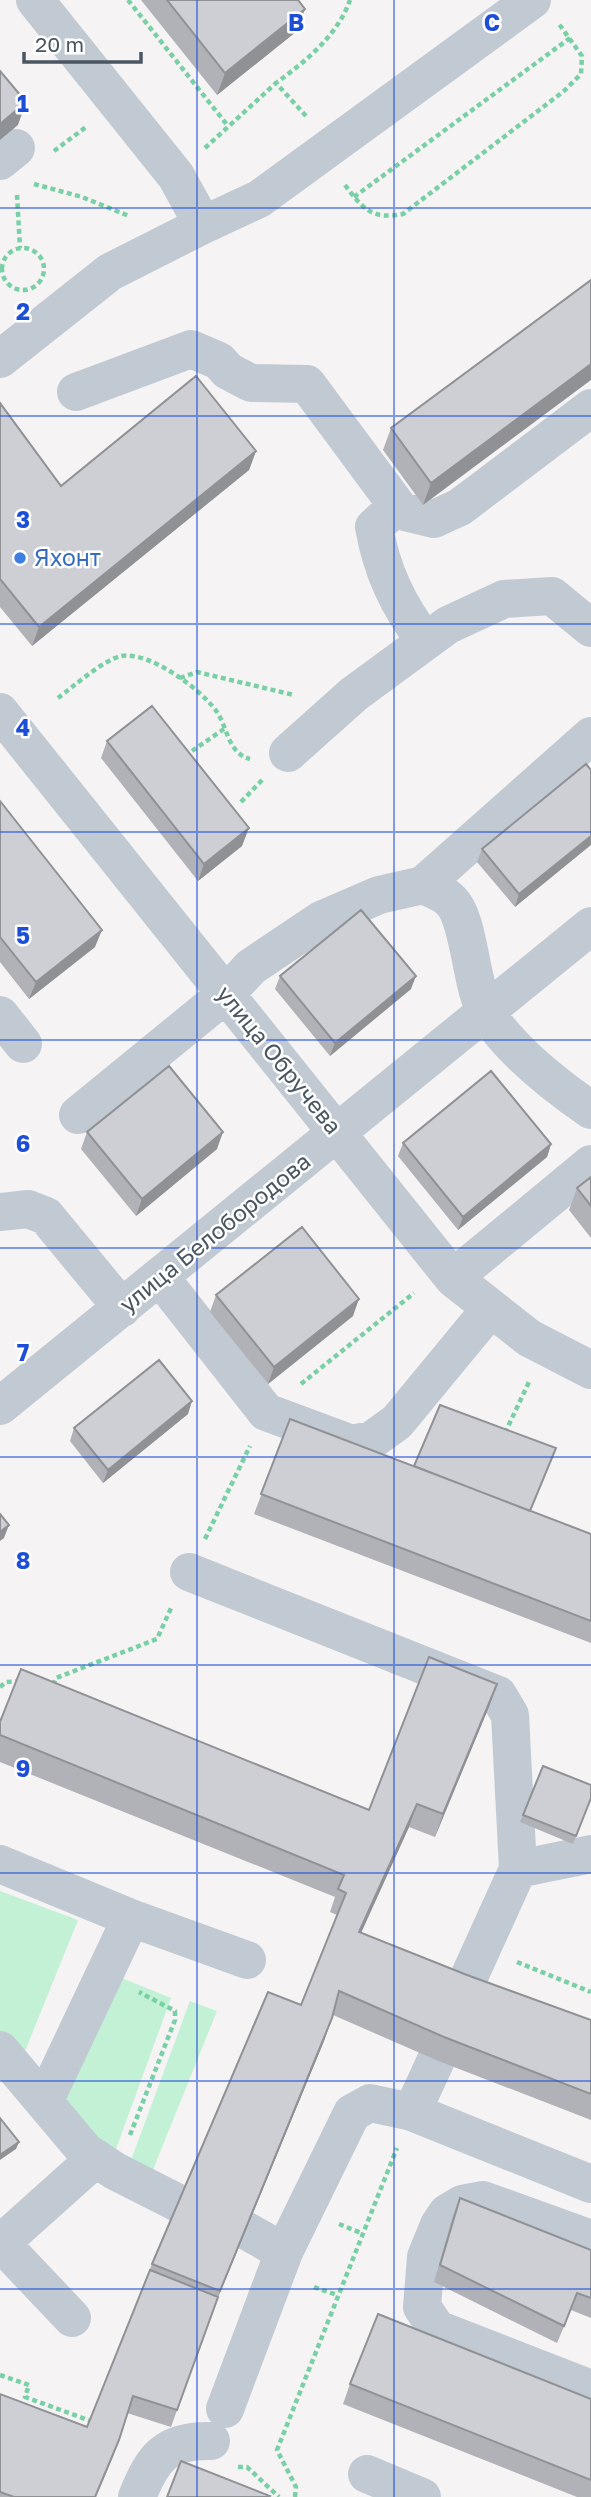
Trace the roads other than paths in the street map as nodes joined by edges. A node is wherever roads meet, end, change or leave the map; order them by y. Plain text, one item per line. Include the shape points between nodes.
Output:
1 (35, 0) edge
2 (542, 8) edge
3 (203, 225) junction
4 (0, 359) edge
5 (76, 392) dead end
6 (591, 408) edge
7 (397, 506) junction
8 (575, 596) edge
9 (591, 628) edge
10 (425, 641) junction
11 (5, 729) edge
12 (591, 736) edge
13 (288, 753) road end
14 (424, 885) junction
15 (591, 926) edge
16 (226, 994) junction
17 (485, 1010) junction
18 (591, 1110) edge
19 (78, 1115) dead end
20 (338, 1134) junction
21 (591, 1164) edge
22 (0, 1212) edge
23 (160, 1277) junction
24 (453, 1278) junction
25 (122, 1308) junction
26 (491, 1308) junction
27 (591, 1370) edge
28 (0, 1406) edge
29 (189, 1572) dead end
30 (591, 1854) edge
31 (0, 1864) edge
32 (518, 1869) junction
33 (131, 1918) junction
34 (247, 1960) dead end
35 (459, 1998) edge
36 (0, 2050) edge
37 (436, 2060) edge
38 (44, 2102) junction
39 (412, 2112) junction
40 (99, 2160) junction
41 (591, 2184) edge
42 (178, 2203) edge
43 (245, 2230) edge
44 (591, 2239) edge
45 (1, 2243) edge
46 (284, 2252) junction
47 (72, 2318) dead end
48 (591, 2389) edge
49 (367, 2474) dead end
50 (137, 2497) edge
51 (422, 2497) edge

1 - 3 street via 176,176
2 - 3 street via 260,199
3 - 4 street via 110,272
5 - 7 street via 191,349 251,383 307,384
6 - 7 street via 460,507 434,519
7 - 10 street via 374,527 379,555 401,610
8 - 9 street
8 - 10 street via 504,598
10 - 13 street via 354,694
11 - 16 street, улица Обручева
12 - 14 street
14 - 16 street via 379,895 320,920 251,967
14 - 17 street via 452,901 465,929
15 - 17 street, улица Белобородова
16 - 19 street
16 - 20 street, улица Обручева
17 - 18 street via 534,1064
17 - 20 street, улица Белобородова
20 - 23 street, улица Белобородова
20 - 24 street, улица Обручева
21 - 24 street
22 - 25 street via 28,1209 46,1216
23 - 25 street, улица Белобородова
23 - 26 street via 266,1412 352,1444 372,1440 397,1422
24 - 26 street, улица Обручева
25 - 28 street, улица Белобородова
26 - 27 street, улица Обручева via 529,1338
29 - 32 street via 498,1695 510,1715
30 - 32 street
31 - 33 street
32 - 35 street
33 - 34 street
33 - 38 street
36 - 38 street
37 - 39 street
38 - 40 street
39 - 41 street
39 - 46 street via 370,2103 352,2113
40 - 42 street
40 - 45 street
43 - 46 street
44 - 48 street via 483,2200 462,2204 439,2225 426,2256 422,2284 422,2307 437,2329
45 - 47 street
46 - 50 street via 218,2425 164,2452 148,2469
49 - 51 street

